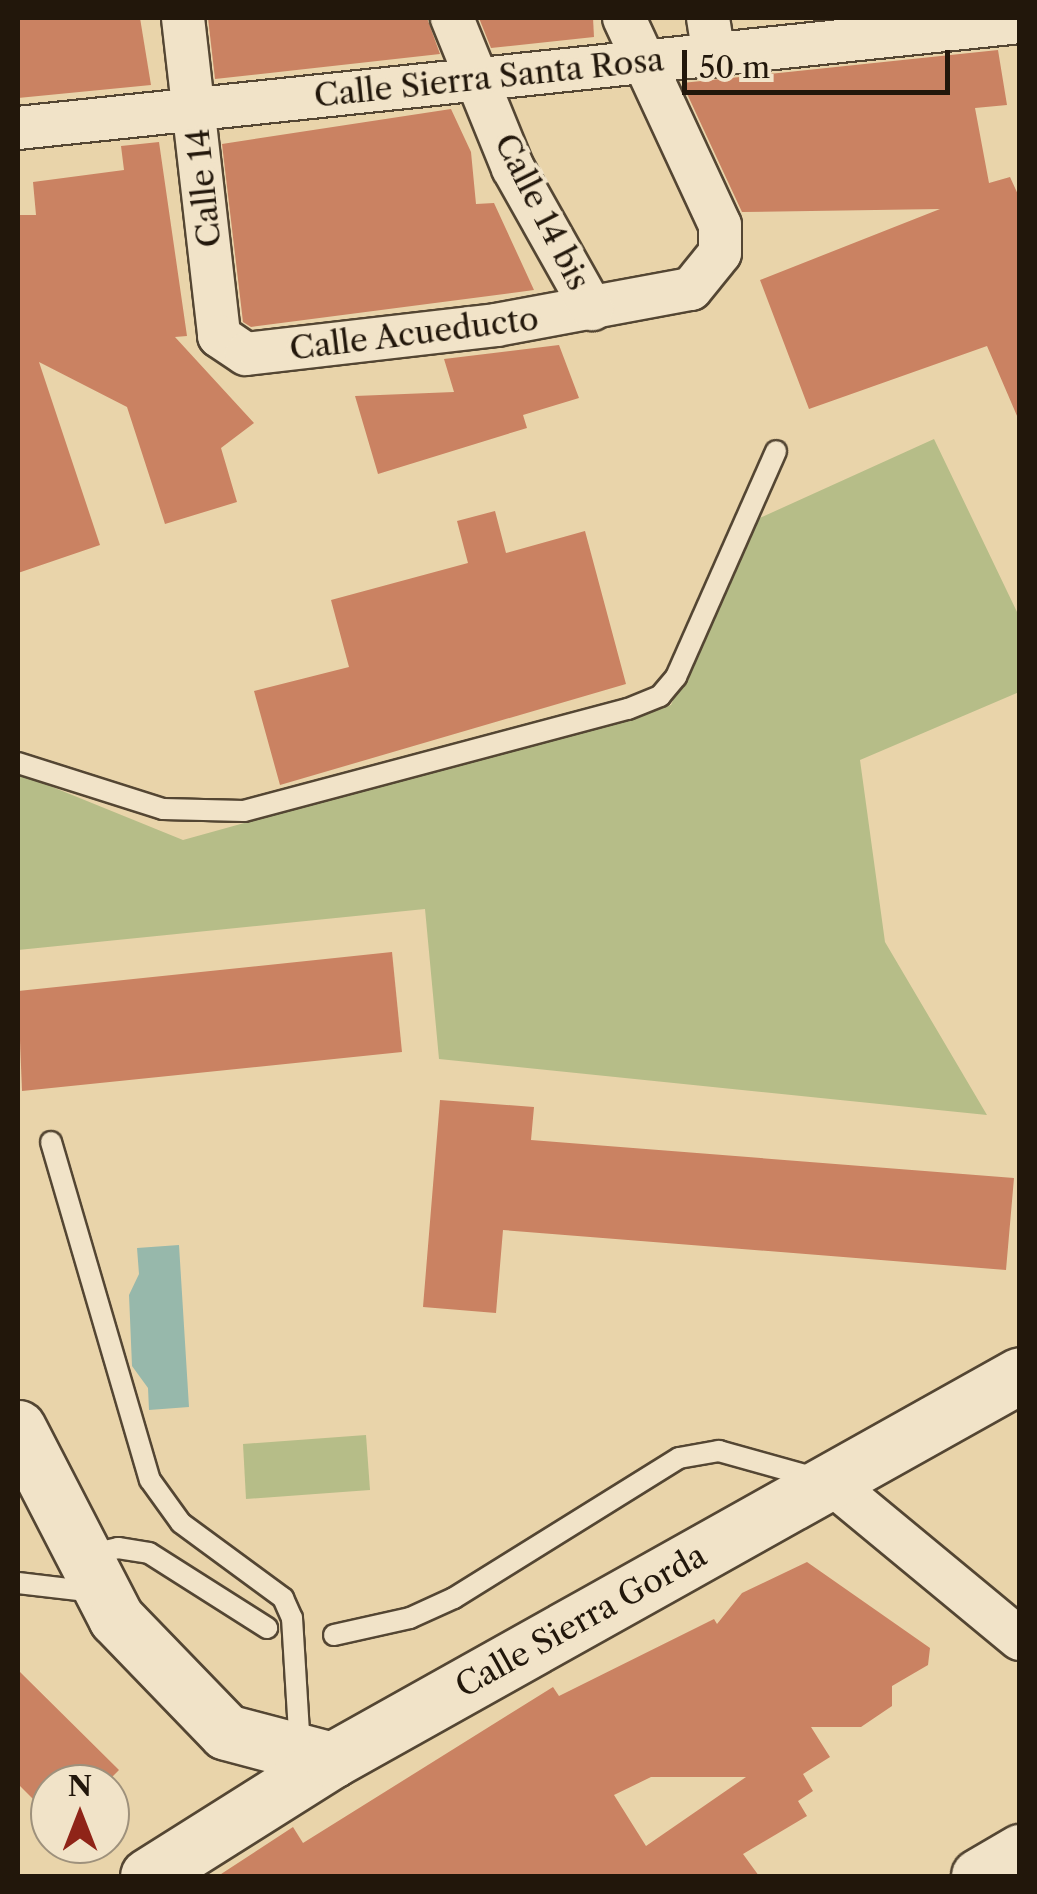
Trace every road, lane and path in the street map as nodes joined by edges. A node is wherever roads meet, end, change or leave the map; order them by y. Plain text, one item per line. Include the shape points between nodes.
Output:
1 (184, 18) edge
2 (452, 18) edge
3 (624, 18) edge
4 (1020, 22) edge
5 (966, 23) edge
6 (711, 37) edge
7 (644, 63) junction
8 (480, 77) junction
9 (196, 109) junction
10 (18, 128) edge
11 (592, 310) junction
12 (235, 352) joint
13 (776, 451) dead end
14 (18, 763) edge
15 (51, 1142) dead end
16 (1020, 1375) edge
17 (18, 1428) edge
18 (830, 1482) junction
19 (88, 1575) junction
20 (18, 1583) edge
21 (268, 1628) dead end
22 (334, 1635) dead end
23 (1020, 1639) edge
24 (226, 1732) junction
25 (316, 1756) junction
26 (1020, 1852) edge
27 (168, 1863) edge
28 (980, 1876) edge

1 - 9 street, Calle 14
2 - 8 street, Calle 14 bis
3 - 7 street, Calle 14 bis
4 - 5 street, Calle Sierra Santa Rosa
5 - 6 street, Calle Sierra Santa Rosa
6 - 7 street, Calle Sierra Santa Rosa
7 - 8 street, Calle Sierra Santa Rosa
7 - 11 street, Calle 14 bis via 720,225 720,252 691,289
8 - 9 street, Calle Sierra Santa Rosa
8 - 11 street, Calle 14 bis via 513,168
9 - 10 street, Calle Sierra Santa Rosa
9 - 12 street, Calle 14 via 219,336
11 - 12 street, Calle Acueducto
13 - 14 lane via 676,677 660,696 244,811 163,809
15 - 25 lane via 150,1480 181,1522 283,1598
16 - 18 main road, Calle Sierra Gorda
17 - 19 main road
18 - 22 lane via 719,1451 679,1458 454,1598 410,1618
18 - 23 street
18 - 25 main road, Calle Sierra Gorda
19 - 20 lane
19 - 21 lane via 118,1548 149,1553
19 - 24 main road
24 - 25 main road
24 - 27 main road via 232,1761 222,1792
25 - 27 main road, Calle Sierra Gorda
26 - 28 main road

